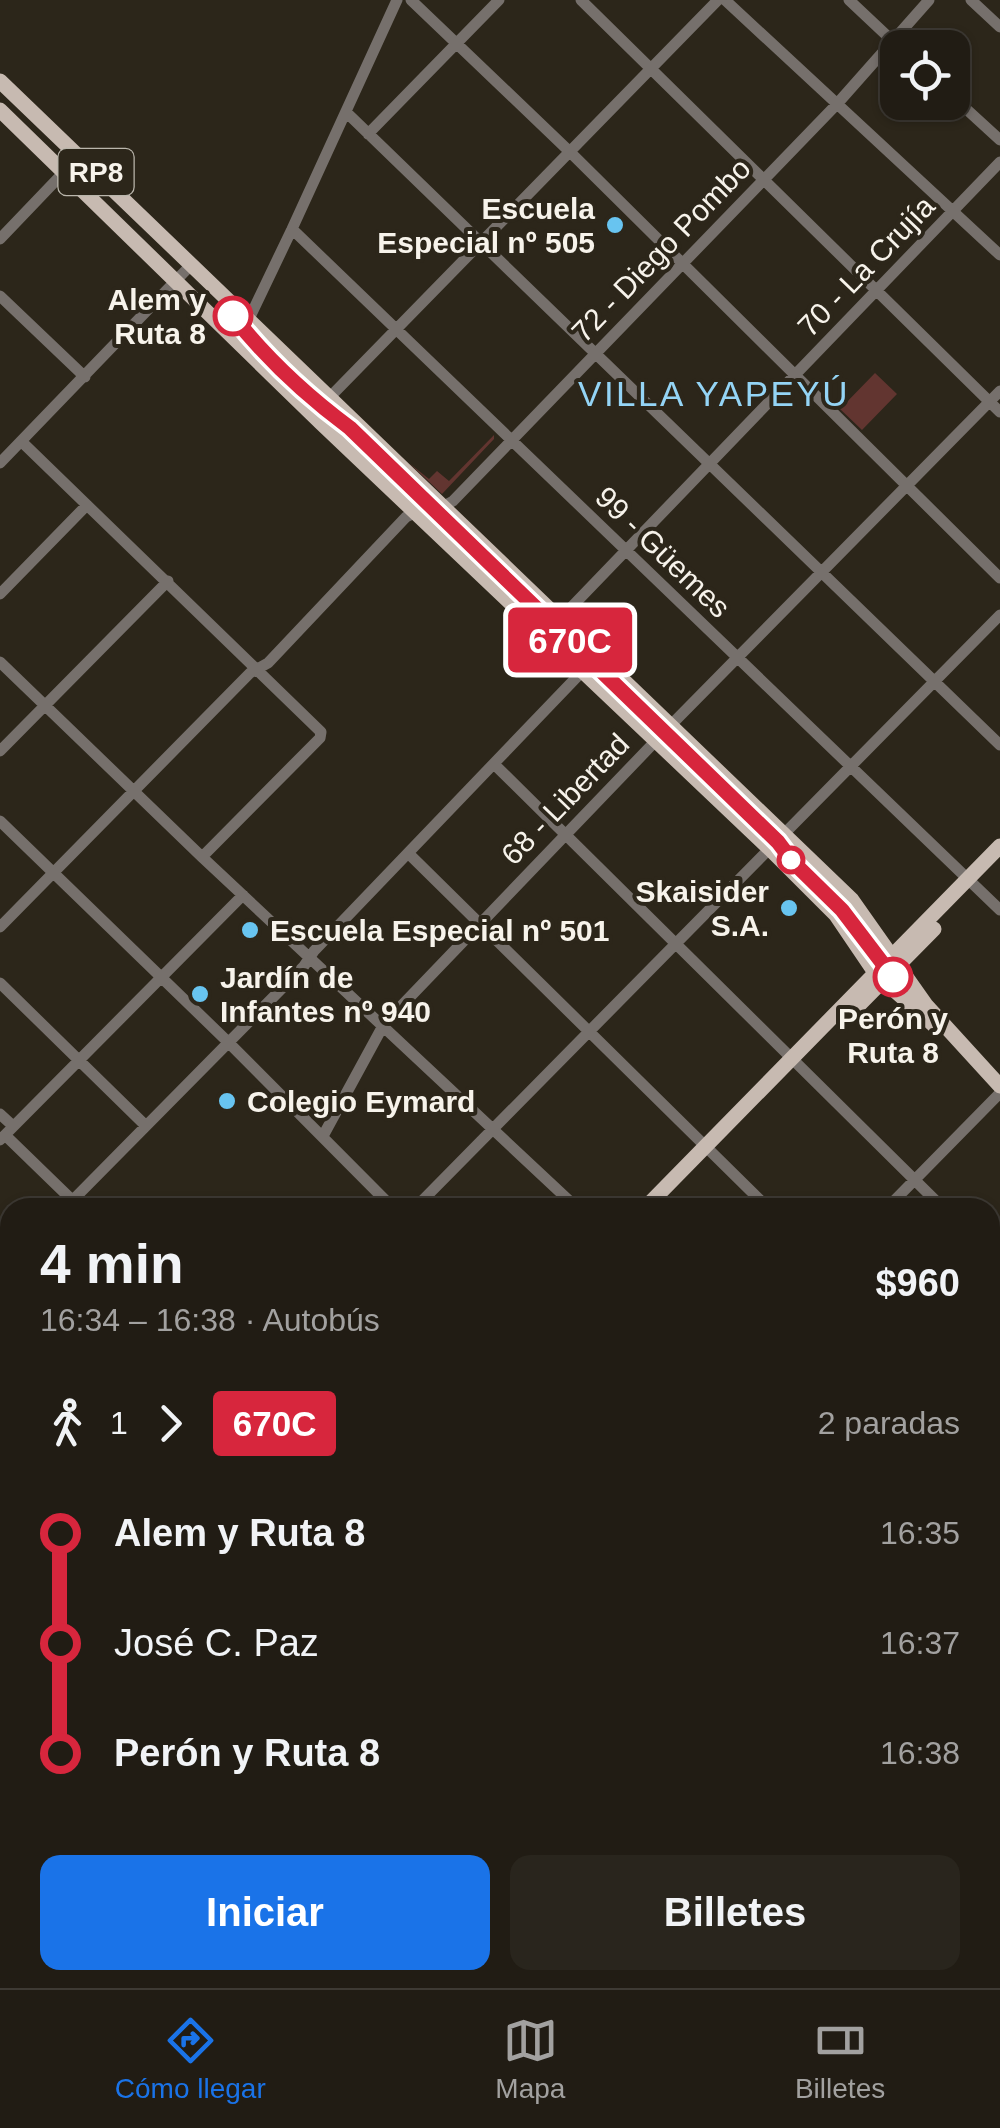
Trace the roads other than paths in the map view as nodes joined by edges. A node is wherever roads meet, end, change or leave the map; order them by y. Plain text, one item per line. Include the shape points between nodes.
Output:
1 (396, 0) edge
2 (410, 0) edge
3 (500, 0) edge
4 (581, 0) edge
5 (722, 0) edge
6 (850, 0) edge
7 (928, 0) edge
8 (971, 0) edge
9 (1000, 27) edge
10 (882, 30) edge
11 (907, 30) edge
12 (456, 44) junction
13 (880, 61) edge
14 (651, 68) junction
15 (0, 80) edge
16 (837, 104) junction
17 (0, 110) edge
18 (346, 112) junction
19 (970, 112) edge
20 (368, 134) junction
21 (1000, 140) edge
22 (570, 152) junction
23 (1000, 162) edge
24 (65, 171) junction
25 (764, 181) junction
26 (953, 212) junction
27 (292, 229) junction
28 (0, 239) edge
29 (481, 244) junction
30 (1000, 255) edge
31 (681, 264) junction
32 (190, 266) junction
33 (178, 281) junction
34 (875, 292) junction
35 (0, 296) edge
36 (248, 321) junction
37 (398, 329) junction
38 (236, 340) junction
39 (594, 354) junction
40 (794, 376) junction
41 (85, 377) junction
42 (1000, 392) edge
43 (329, 398) junction
44 (990, 402) junction
45 (1000, 412) edge
46 (512, 439) junction
47 (22, 443) junction
48 (0, 463) edge
49 (708, 464) junction
50 (907, 486) junction
51 (87, 506) junction
52 (442, 507) junction
53 (414, 512) junction
54 (626, 550) junction
55 (821, 572) junction
56 (1000, 578) edge
57 (168, 580) junction
58 (0, 594) edge
59 (1000, 615) edge
60 (559, 620) junction
61 (598, 656) junction
62 (737, 658) junction
63 (0, 662) edge
64 (257, 670) junction
65 (584, 671) junction
66 (936, 683) junction
67 (45, 706) junction
68 (670, 726) junction
69 (658, 740) junction
70 (1000, 744) edge
71 (0, 751) edge
72 (494, 764) junction
73 (853, 768) junction
74 (134, 791) junction
75 (0, 822) edge
76 (784, 834) junction
77 (566, 836) junction
78 (1000, 846) edge
79 (770, 849) junction
80 (408, 854) junction
81 (202, 857) junction
82 (1000, 860) edge
83 (54, 873) junction
84 (972, 882) junction
85 (243, 896) junction
86 (1000, 910) edge
87 (480, 924) junction
88 (0, 927) edge
89 (677, 946) junction
90 (310, 958) junction
91 (895, 962) junction
92 (160, 977) junction
93 (880, 978) junction
94 (0, 983) edge
95 (384, 1024) junction
96 (591, 1031) junction
97 (228, 1042) junction
98 (972, 1058) junction
99 (78, 1061) junction
100 (795, 1062) junction
101 (1000, 1089) edge
102 (0, 1114) edge
103 (146, 1126) junction
104 (495, 1128) junction
105 (6, 1134) edge
106 (323, 1136) junction
107 (709, 1149) junction
108 (914, 1180) junction
109 (63, 1198) edge
110 (74, 1198) edge
111 (383, 1198) edge
112 (425, 1198) edge
113 (567, 1198) edge
114 (656, 1198) edge
115 (667, 1198) edge
116 (758, 1198) edge
117 (896, 1198) edge
118 (932, 1198) edge

1 - 18 street
2 - 12 street
3 - 12 street
4 - 14 street
5 - 14 street
5 - 16 street
6 - 10 street
7 - 11 street, 72 - Diego Pombo
8 - 9 street
12 - 20 street
12 - 22 street
13 - 16 street, 72 - Diego Pombo
14 - 22 street
14 - 25 street
15 - 32 main road, RP8
16 - 25 street, 72 - Diego Pombo
16 - 26 street
17 - 24 main road, RP8
18 - 20 street
18 - 27 street
19 - 21 street
20 - 29 street
22 - 29 street
22 - 31 street
23 - 26 street, 70 - La Crujía
24 - 28 street
24 - 33 main road, RP8
25 - 31 street, 72 - Diego Pombo
25 - 34 street
26 - 30 street
26 - 34 street, 70 - La Crujía
27 - 36 street
27 - 37 street, 99 - Güemes
29 - 37 street
29 - 39 street
31 - 39 street, 72 - Diego Pombo
31 - 40 street
32 - 33 street
32 - 36 main road, RP8
33 - 38 main road, RP8
33 - 41 street
34 - 40 street, 70 - La Crujía
34 - 44 street
35 - 41 street
36 - 38 street
36 - 43 main road, RP8
37 - 43 street
37 - 46 street, 99 - Güemes
38 - 53 main road, RP8
39 - 46 street, 72 - Diego Pombo
39 - 49 street
40 - 49 street, 70 - La Crujía
40 - 50 street
41 - 47 street
42 - 44 street, 68 - Libertad
43 - 52 main road, RP8
44 - 45 street
44 - 50 street, 68 - Libertad
46 - 52 street, 72 - Diego Pombo
46 - 54 street, 99 - Güemes
47 - 48 street
47 - 51 street
49 - 54 street, 70 - La Crujía
49 - 55 street
50 - 55 street, 68 - Libertad
50 - 56 street
51 - 57 street
51 - 58 street
52 - 53 street
52 - 60 main road, RP8
53 - 64 street
53 - 65 main road, RP8
54 - 60 street, 70 - La Crujía
54 - 62 street, 99 - Güemes
55 - 62 street, 68 - Libertad
55 - 66 street
57 - 64 street
57 - 67 street
59 - 66 street
60 - 61 main road, RP8
61 - 65 street
61 - 68 main road, RP8
62 - 68 street, 68 - Libertad
62 - 73 street, 99 - Güemes
63 - 67 street
64 - 74 street
64 - 81 street via 320,738
65 - 69 main road, RP8
65 - 72 street
66 - 70 street
66 - 73 street
67 - 71 street
67 - 74 street
68 - 69 street, 68 - Libertad
68 - 76 main road, RP8
69 - 77 street, 68 - Libertad
69 - 79 main road, RP8
72 - 77 street
72 - 80 street
73 - 76 street
73 - 84 street, 99 - Güemes
74 - 81 street
74 - 83 street
75 - 83 street
76 - 79 street
76 - 91 main road, RP8 via 856,905
77 - 87 street, 68 - Libertad
77 - 89 street
78 - 84 main road
79 - 89 street
79 - 93 main road, RP8 via 836,915
80 - 87 street
80 - 90 street
81 - 85 street
82 - 84 main road
83 - 88 street
83 - 92 street
84 - 86 street, 99 - Güemes
84 - 91 main road
85 - 90 street
85 - 92 street
87 - 95 street, 68 - Libertad
87 - 96 street
89 - 96 street
89 - 100 street
90 - 95 street
90 - 97 street
91 - 93 main road
91 - 98 main road, RP8
92 - 97 street
92 - 99 street
93 - 98 main road, RP8
93 - 100 main road
94 - 99 street
95 - 104 street
95 - 106 street, 68 - Libertad
96 - 104 street
96 - 107 street
97 - 103 street
97 - 106 street
98 - 101 main road, RP8
99 - 103 street
99 - 105 street
100 - 107 main road
100 - 108 street
101 - 108 street
102 - 105 street
103 - 110 street
104 - 112 street
104 - 113 street
105 - 109 street
106 - 111 street
107 - 114 main road
107 - 115 main road
107 - 116 street
108 - 117 street
108 - 118 street

